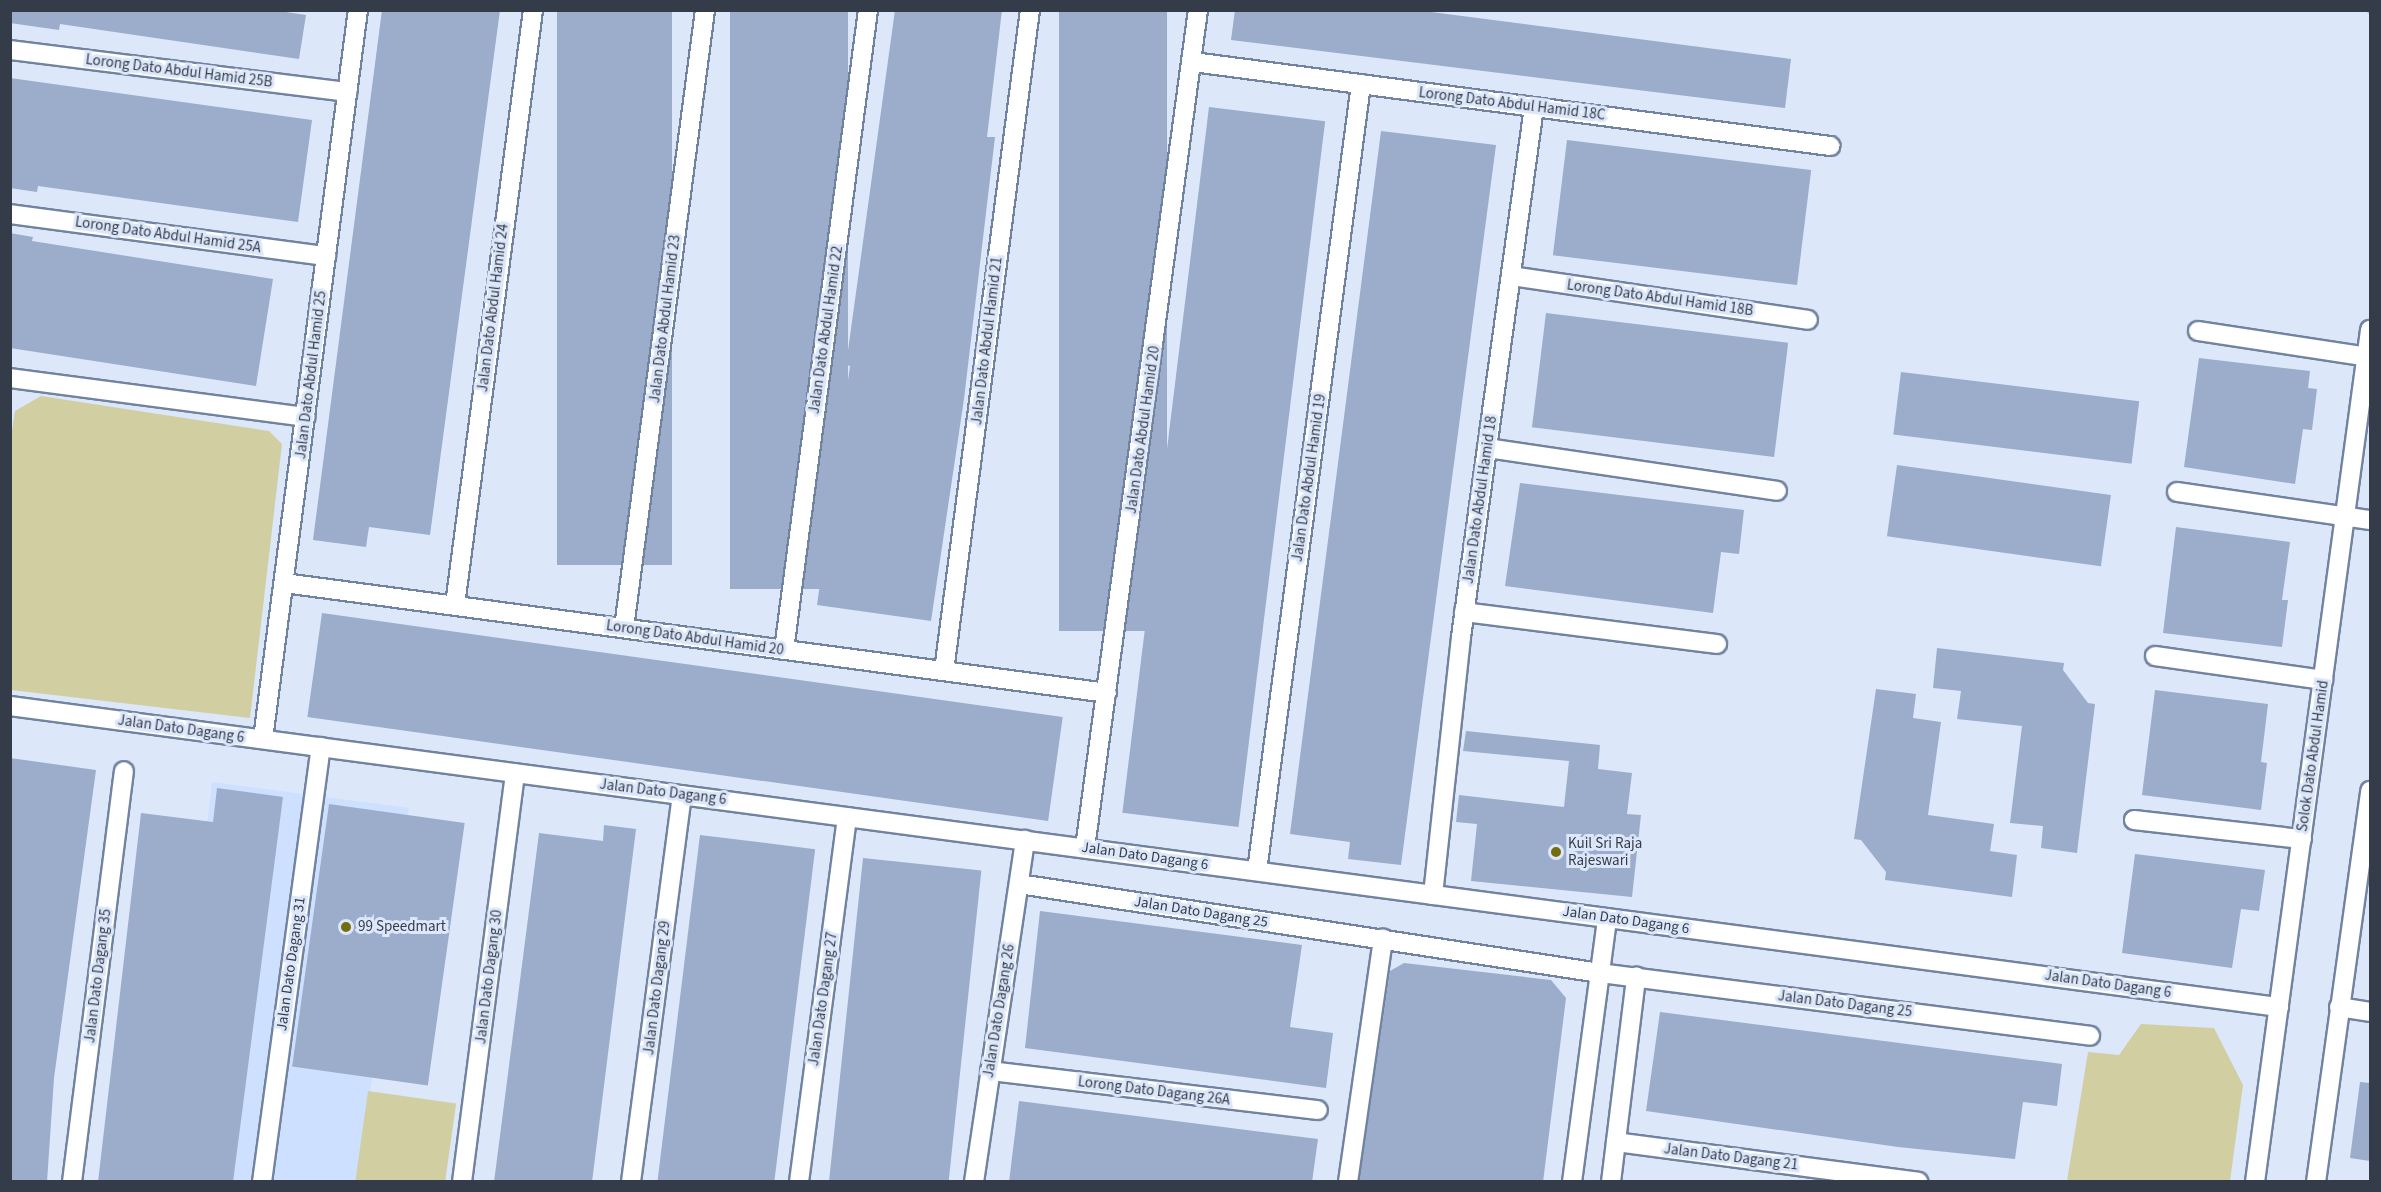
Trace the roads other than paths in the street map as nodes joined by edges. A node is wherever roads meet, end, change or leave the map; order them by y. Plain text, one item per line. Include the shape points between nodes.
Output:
1 (358, 10) edge
2 (533, 10) edge
3 (705, 10) edge
4 (868, 10) edge
5 (1030, 10) edge
6 (1198, 10) edge
7 (10, 50) edge
8 (1193, 62) junction
9 (1361, 84) junction
10 (347, 92) junction
11 (1534, 107) junction
12 (1830, 146) dead end
13 (10, 214) edge
14 (326, 256) junction
15 (1511, 276) junction
16 (1808, 320) dead end
17 (2370, 330) edge
18 (2198, 331) dead end
19 (2367, 357) junction
20 (10, 378) edge
21 (305, 417) junction
22 (1487, 448) junction
23 (1778, 490) dead end
24 (2177, 492) dead end
25 (2346, 517) junction
26 (2370, 520) edge
27 (284, 583) junction
28 (455, 605) junction
29 (1464, 612) junction
30 (624, 628) junction
31 (1717, 644) dead end
32 (784, 650) junction
33 (2155, 656) dead end
34 (944, 671) junction
35 (2323, 680) junction
36 (1107, 693) junction
37 (10, 706) edge
38 (263, 740) junction
39 (321, 747) junction
40 (124, 771) dead end
41 (515, 773) junction
42 (2370, 791) edge
43 (682, 795) junction
44 (848, 817) junction
45 (2134, 820) dead end
46 (2302, 839) junction
47 (1025, 840) junction
48 (1085, 848) junction
49 (2366, 848) edge
50 (1257, 871) junction
51 (1019, 884) junction
52 (1433, 895) junction
53 (1607, 918) junction
54 (1383, 939) junction
55 (1600, 973) junction
56 (1636, 977) junction
57 (2279, 1007) junction
58 (2339, 1007) junction
59 (2370, 1012) edge
60 (2090, 1036) dead end
61 (990, 1071) junction
62 (1318, 1110) dead end
63 (1616, 1142) junction
64 (72, 1182) edge
65 (262, 1182) edge
66 (462, 1182) edge
67 (631, 1182) edge
68 (799, 1182) edge
69 (974, 1182) edge
70 (1348, 1182) edge
71 (1572, 1182) edge
72 (1611, 1182) edge
73 (1918, 1182) edge
74 (2255, 1182) edge
75 (2316, 1182) edge

1 - 10 street, Jalan Dato Abdul Hamid 25
2 - 28 street, Jalan Dato Abdul Hamid 24
3 - 30 street, Jalan Dato Abdul Hamid 23
4 - 32 street, Jalan Dato Abdul Hamid 22
5 - 34 street, Jalan Dato Abdul Hamid 21
6 - 8 street, Jalan Dato Abdul Hamid 20
7 - 10 street, Lorong Dato Abdul Hamid 25B
8 - 9 street, Lorong Dato Abdul Hamid 18C
8 - 36 street, Jalan Dato Abdul Hamid 20
9 - 11 street, Lorong Dato Abdul Hamid 18C
9 - 50 street, Jalan Dato Abdul Hamid 19
10 - 14 street, Jalan Dato Abdul Hamid 25
11 - 12 street, Lorong Dato Abdul Hamid 18C
11 - 15 street, Jalan Dato Abdul Hamid 18
13 - 14 street, Lorong Dato Abdul Hamid 25A
14 - 21 street, Jalan Dato Abdul Hamid 25
15 - 16 street, Lorong Dato Abdul Hamid 18B
15 - 22 street, Jalan Dato Abdul Hamid 18
17 - 19 street, Solok Dato Abdul Hamid
18 - 19 street
19 - 25 street, Solok Dato Abdul Hamid
20 - 21 street
21 - 27 street, Jalan Dato Abdul Hamid 25
22 - 23 street
22 - 29 street, Jalan Dato Abdul Hamid 18
24 - 25 street
25 - 26 street
25 - 35 street, Solok Dato Abdul Hamid
27 - 28 street, Lorong Dato Abdul Hamid 20
27 - 38 street, Jalan Dato Abdul Hamid 25
28 - 30 street, Lorong Dato Abdul Hamid 20
29 - 31 street
29 - 52 street, Jalan Dato Abdul Hamid 18
30 - 32 street, Lorong Dato Abdul Hamid 20
32 - 34 street, Lorong Dato Abdul Hamid 20
33 - 35 street
34 - 36 street, Lorong Dato Abdul Hamid 20
35 - 46 street, Solok Dato Abdul Hamid
36 - 48 street, Jalan Dato Abdul Hamid 20
37 - 38 street, Jalan Dato Dagang 6
38 - 39 street, Jalan Dato Dagang 6
39 - 41 street, Jalan Dato Dagang 6
39 - 65 street, Jalan Dato Dagang 31
40 - 64 street, Jalan Dato Dagang 35
41 - 43 street, Jalan Dato Dagang 6
41 - 66 street, Jalan Dato Dagang 30
42 - 49 street
43 - 44 street, Jalan Dato Dagang 6
43 - 67 street, Jalan Dato Dagang 29
44 - 47 street, Jalan Dato Dagang 6
44 - 68 street, Jalan Dato Dagang 27
45 - 46 street
46 - 57 street, Solok Dato Abdul Hamid
47 - 48 street, Jalan Dato Dagang 6
47 - 51 street, Jalan Dato Dagang 26
48 - 50 street, Jalan Dato Dagang 6
49 - 58 street
50 - 52 street, Jalan Dato Dagang 6
51 - 54 street, Jalan Dato Dagang 25
51 - 61 street, Jalan Dato Dagang 26
52 - 53 street, Jalan Dato Dagang 6
53 - 55 street
53 - 57 street, Jalan Dato Dagang 6
54 - 55 street, Jalan Dato Dagang 25
54 - 70 street
55 - 56 street, Jalan Dato Dagang 25
55 - 71 street
56 - 60 street, Jalan Dato Dagang 25
56 - 63 street
57 - 74 street, Solok Dato Abdul Hamid
58 - 59 street
58 - 75 street
61 - 62 street, Lorong Dato Dagang 26A
61 - 69 street, Jalan Dato Dagang 26
63 - 72 street
63 - 73 street, Jalan Dato Dagang 21

